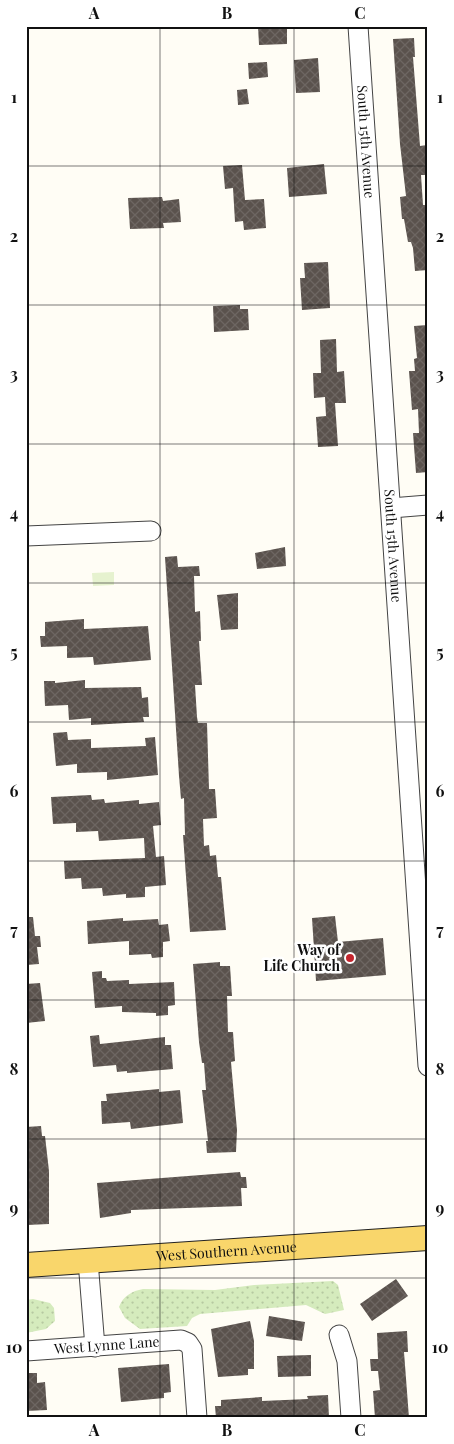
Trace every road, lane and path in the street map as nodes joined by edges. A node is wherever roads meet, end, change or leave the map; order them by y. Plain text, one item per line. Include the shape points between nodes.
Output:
1 (358, 26) edge
2 (428, 505) edge
3 (391, 508) junction
4 (151, 531) dead end
5 (26, 536) edge
6 (428, 1066) edge
7 (428, 1238) edge
8 (88, 1261) junction
9 (26, 1265) edge
10 (339, 1335) dead end
11 (95, 1347) junction
12 (26, 1351) edge
13 (197, 1418) edge
14 (351, 1418) edge

1 - 3 street, South 15th Avenue
2 - 3 street
3 - 6 street, South 15th Avenue
4 - 5 street
7 - 8 main road, West Southern Avenue
8 - 9 main road, West Southern Avenue
8 - 11 street
10 - 14 street via 347,1361
11 - 12 street, West Lynne Lane
11 - 13 street, West Lynne Lane via 181,1340 188,1343 192,1349

